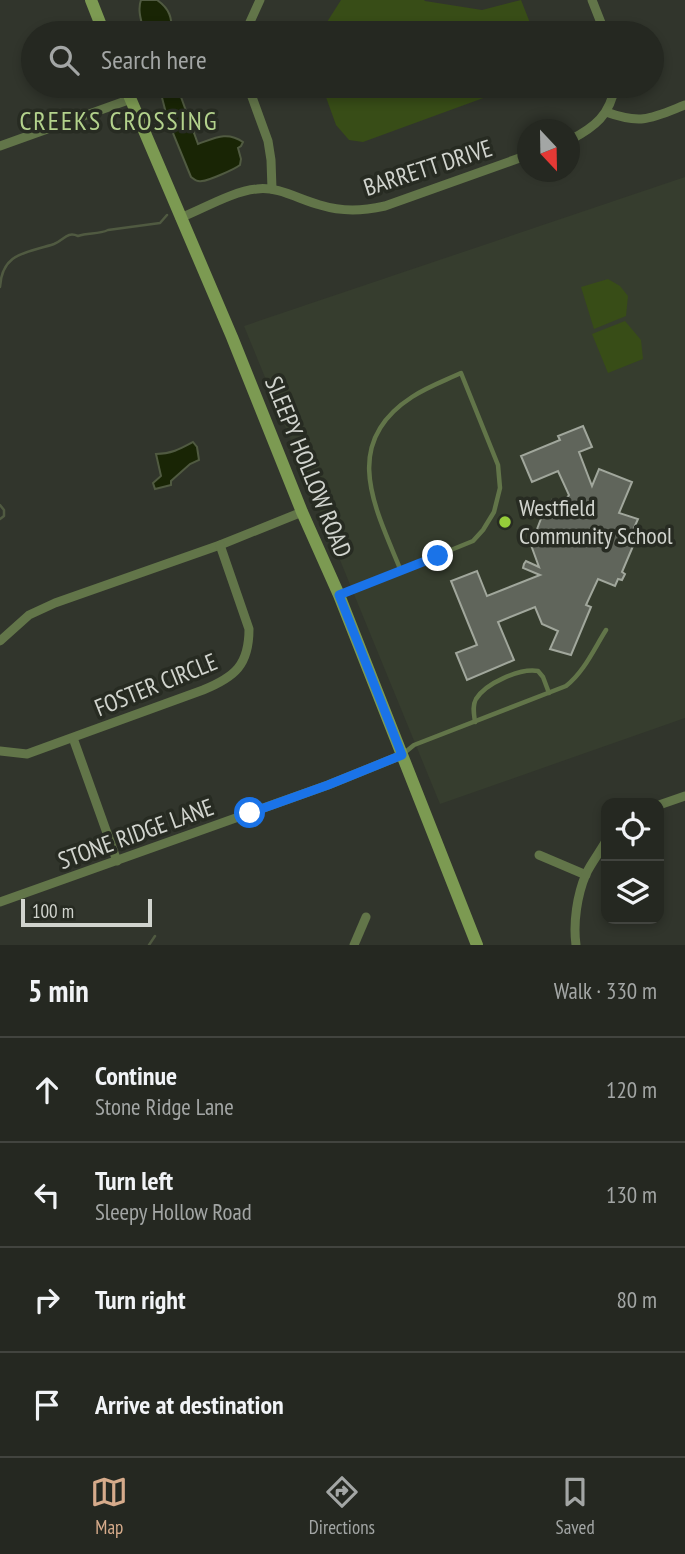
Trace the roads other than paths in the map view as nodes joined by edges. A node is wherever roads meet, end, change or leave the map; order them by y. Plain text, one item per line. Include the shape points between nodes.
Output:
1 (91, 0) edge
2 (260, 0) edge
3 (592, 0) edge
4 (99, 21) edge
5 (250, 21) edge
6 (600, 21) edge
7 (252, 98) edge
8 (612, 98) edge
9 (131, 99) joint
10 (685, 105) edge
11 (607, 112) junction
12 (580, 135) edge
13 (0, 146) edge
14 (517, 159) edge
15 (272, 189) junction
16 (180, 218) junction
17 (302, 512) junction
18 (220, 545) junction
19 (401, 571) junction
20 (339, 595) junction
21 (606, 630) dead end
22 (0, 641) edge
23 (548, 693) junction
24 (475, 722) junction
25 (72, 738) junction
26 (0, 751) edge
27 (402, 755) junction
28 (685, 796) edge
29 (664, 803) edge
30 (601, 850) edge
31 (539, 855) dead end
32 (117, 861) junction
33 (586, 875) junction
34 (0, 902) edge
35 (366, 917) dead end
36 (354, 945) edge
37 (477, 945) edge
38 (576, 945) edge

1 - 4 street
2 - 5 street
3 - 6 street
7 - 15 street via 268,141
8 - 11 street
9 - 13 street
9 - 16 street, SLEEPY HOLLOW ROAD
10 - 11 street via 651,119 625,119
11 - 12 street
14 - 15 street, BARRETT DRIVE via 364,211 322,206
15 - 16 street, BARRETT DRIVE via 244,192
16 - 17 street, SLEEPY HOLLOW ROAD
17 - 18 street
17 - 20 street, SLEEPY HOLLOW ROAD
18 - 22 street via 55,603 29,615
18 - 25 street, FOSTER CIRCLE via 249,629 245,659 236,673 220,684
19 - 19 lane via 473,541 491,519 499,498 496,458 461,373 402,403 374,441 371,492
19 - 20 lane
20 - 27 street, SLEEPY HOLLOW ROAD
21 - 23 lane via 573,680
23 - 24 lane
23 - 24 lane via 538,671 522,671 482,691 475,701
24 - 27 lane via 414,745
25 - 26 street, FOSTER CIRCLE via 27,754
25 - 32 street
27 - 32 street, STONE RIDGE LANE
27 - 37 street, SLEEPY HOLLOW ROAD
28 - 29 street
30 - 33 street
31 - 33 street
32 - 34 street, STONE RIDGE LANE
33 - 38 street via 578,901
35 - 36 street

